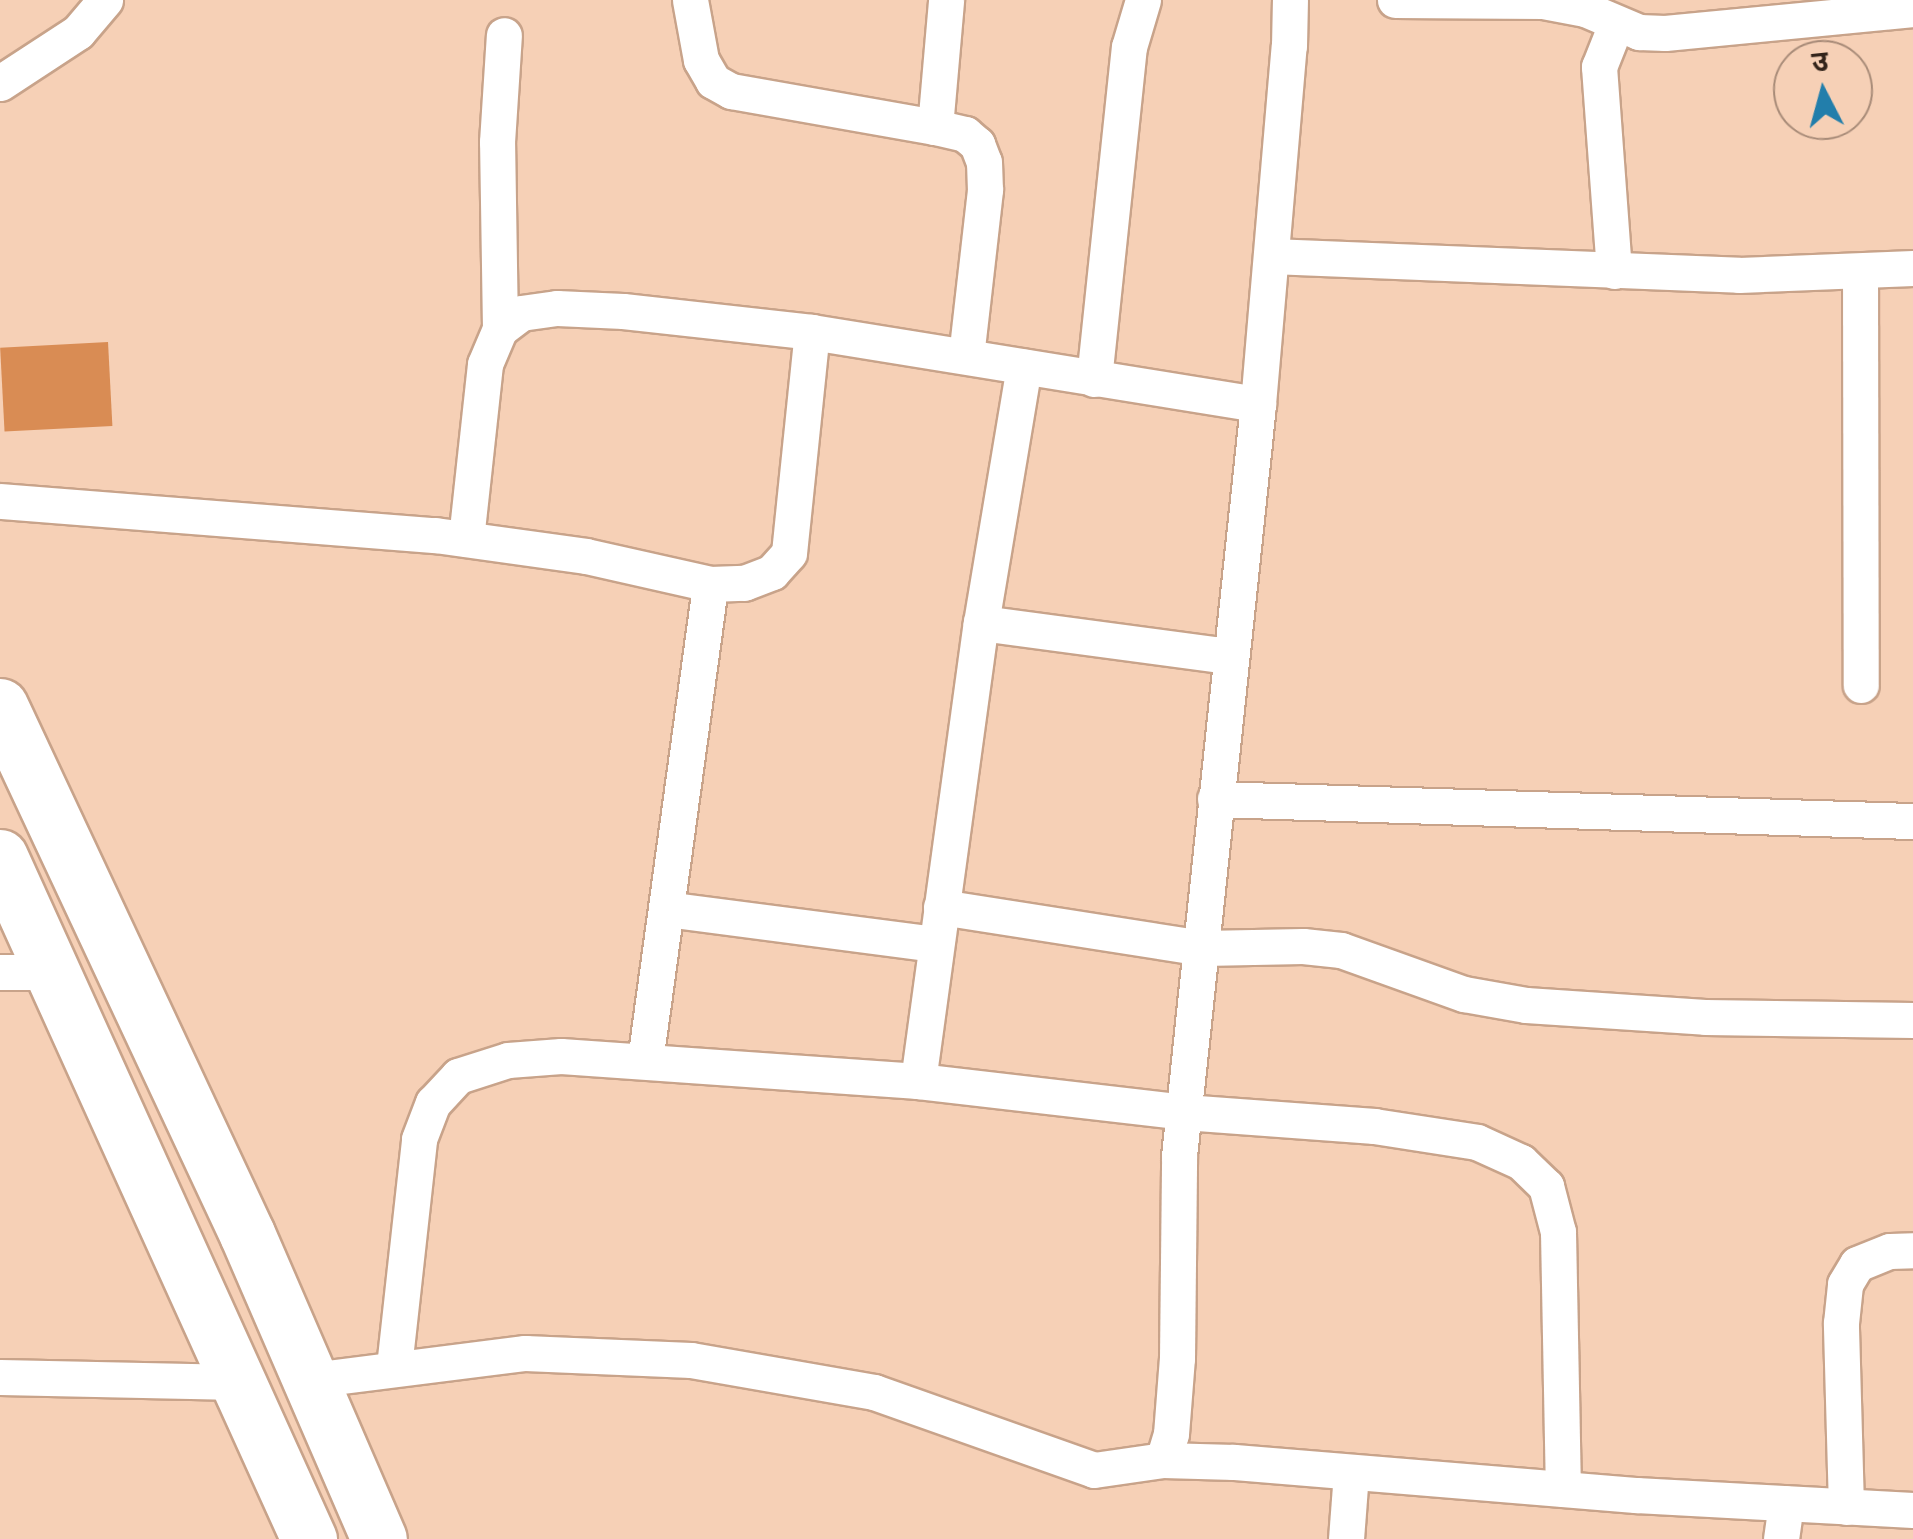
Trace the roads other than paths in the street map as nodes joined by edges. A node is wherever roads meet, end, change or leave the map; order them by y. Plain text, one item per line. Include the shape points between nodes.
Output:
1 (105, 0) edge
2 (690, 0) edge
3 (946, 0) edge
4 (1143, 0) edge
5 (1290, 0) edge
6 (1395, 0) edge
7 (1913, 8) edge
8 (1616, 24) junction
9 (504, 35) dead end
10 (0, 83) edge
11 (936, 127) junction
12 (1271, 256) junction
13 (1913, 268) edge
14 (1614, 271) junction
15 (1860, 271) junction
16 (500, 329) junction
17 (812, 332) junction
18 (966, 356) junction
19 (1024, 367) junction
20 (1094, 378) junction
21 (1258, 404) junction
22 (0, 501) edge
23 (466, 540) junction
24 (710, 584) junction
25 (981, 622) junction
26 (1229, 656) junction
27 (1861, 684) dead end
28 (0, 706) edge
29 (1215, 799) junction
30 (1913, 821) edge
31 (0, 857) edge
32 (941, 907) junction
33 (666, 909) junction
34 (936, 944) junction
35 (1204, 948) junction
36 (25, 972) edge
37 (1913, 1020) edge
38 (645, 1061) junction
39 (918, 1081) junction
40 (1184, 1112) junction
41 (1913, 1250) edge
42 (394, 1367) junction
43 (0, 1376) edge
44 (311, 1380) junction
45 (238, 1382) junction
46 (1163, 1460) junction
47 (1352, 1472) junction
48 (1563, 1489) junction
49 (1786, 1504) junction
50 (1846, 1507) junction
51 (1913, 1510) edge
52 (309, 1539) edge
53 (379, 1539) edge
54 (1346, 1539) edge
55 (1782, 1539) edge

1 - 10 street via 78,32
2 - 11 street via 701,60 731,91
3 - 11 street
4 - 20 street via 1130,47
5 - 12 street
6 - 8 street via 1543,1
7 - 8 street via 1665,34
8 - 14 street via 1600,68
9 - 16 street via 497,142
11 - 18 street via 965,134 978,144 984,162
12 - 14 street
12 - 21 street
13 - 15 street
14 - 15 street
15 - 27 street
16 - 17 street via 522,313 557,308
16 - 23 street via 485,364
17 - 18 street
17 - 24 street via 789,554 772,572 744,583
18 - 19 street
19 - 20 street
19 - 25 street
20 - 21 street
21 - 26 street
22 - 23 street via 293,520
23 - 24 street via 586,556
24 - 33 street
25 - 26 street
25 - 32 street
26 - 29 street
28 - 44 highway
29 - 30 street
29 - 35 street
31 - 36 highway
32 - 34 street
32 - 35 street
33 - 34 street
33 - 38 street
34 - 39 street
35 - 37 street via 1342,950 1464,994 1526,1005 1705,1017
35 - 40 street
36 - 45 highway
38 - 39 street
38 - 42 street via 508,1060 458,1076 433,1103 419,1139
39 - 40 street
40 - 46 street via 1175,1235 1175,1400
40 - 48 street via 1374,1126 1478,1142 1521,1162 1546,1186 1558,1232
41 - 50 street via 1857,1264 1845,1284 1840,1324
42 - 44 street
42 - 46 street via 525,1353 691,1360 874,1392 1094,1470
43 - 45 street
44 - 53 highway
45 - 52 highway
46 - 47 street
47 - 48 street
47 - 54 street
48 - 49 street
49 - 50 street
49 - 55 street
50 - 51 street

